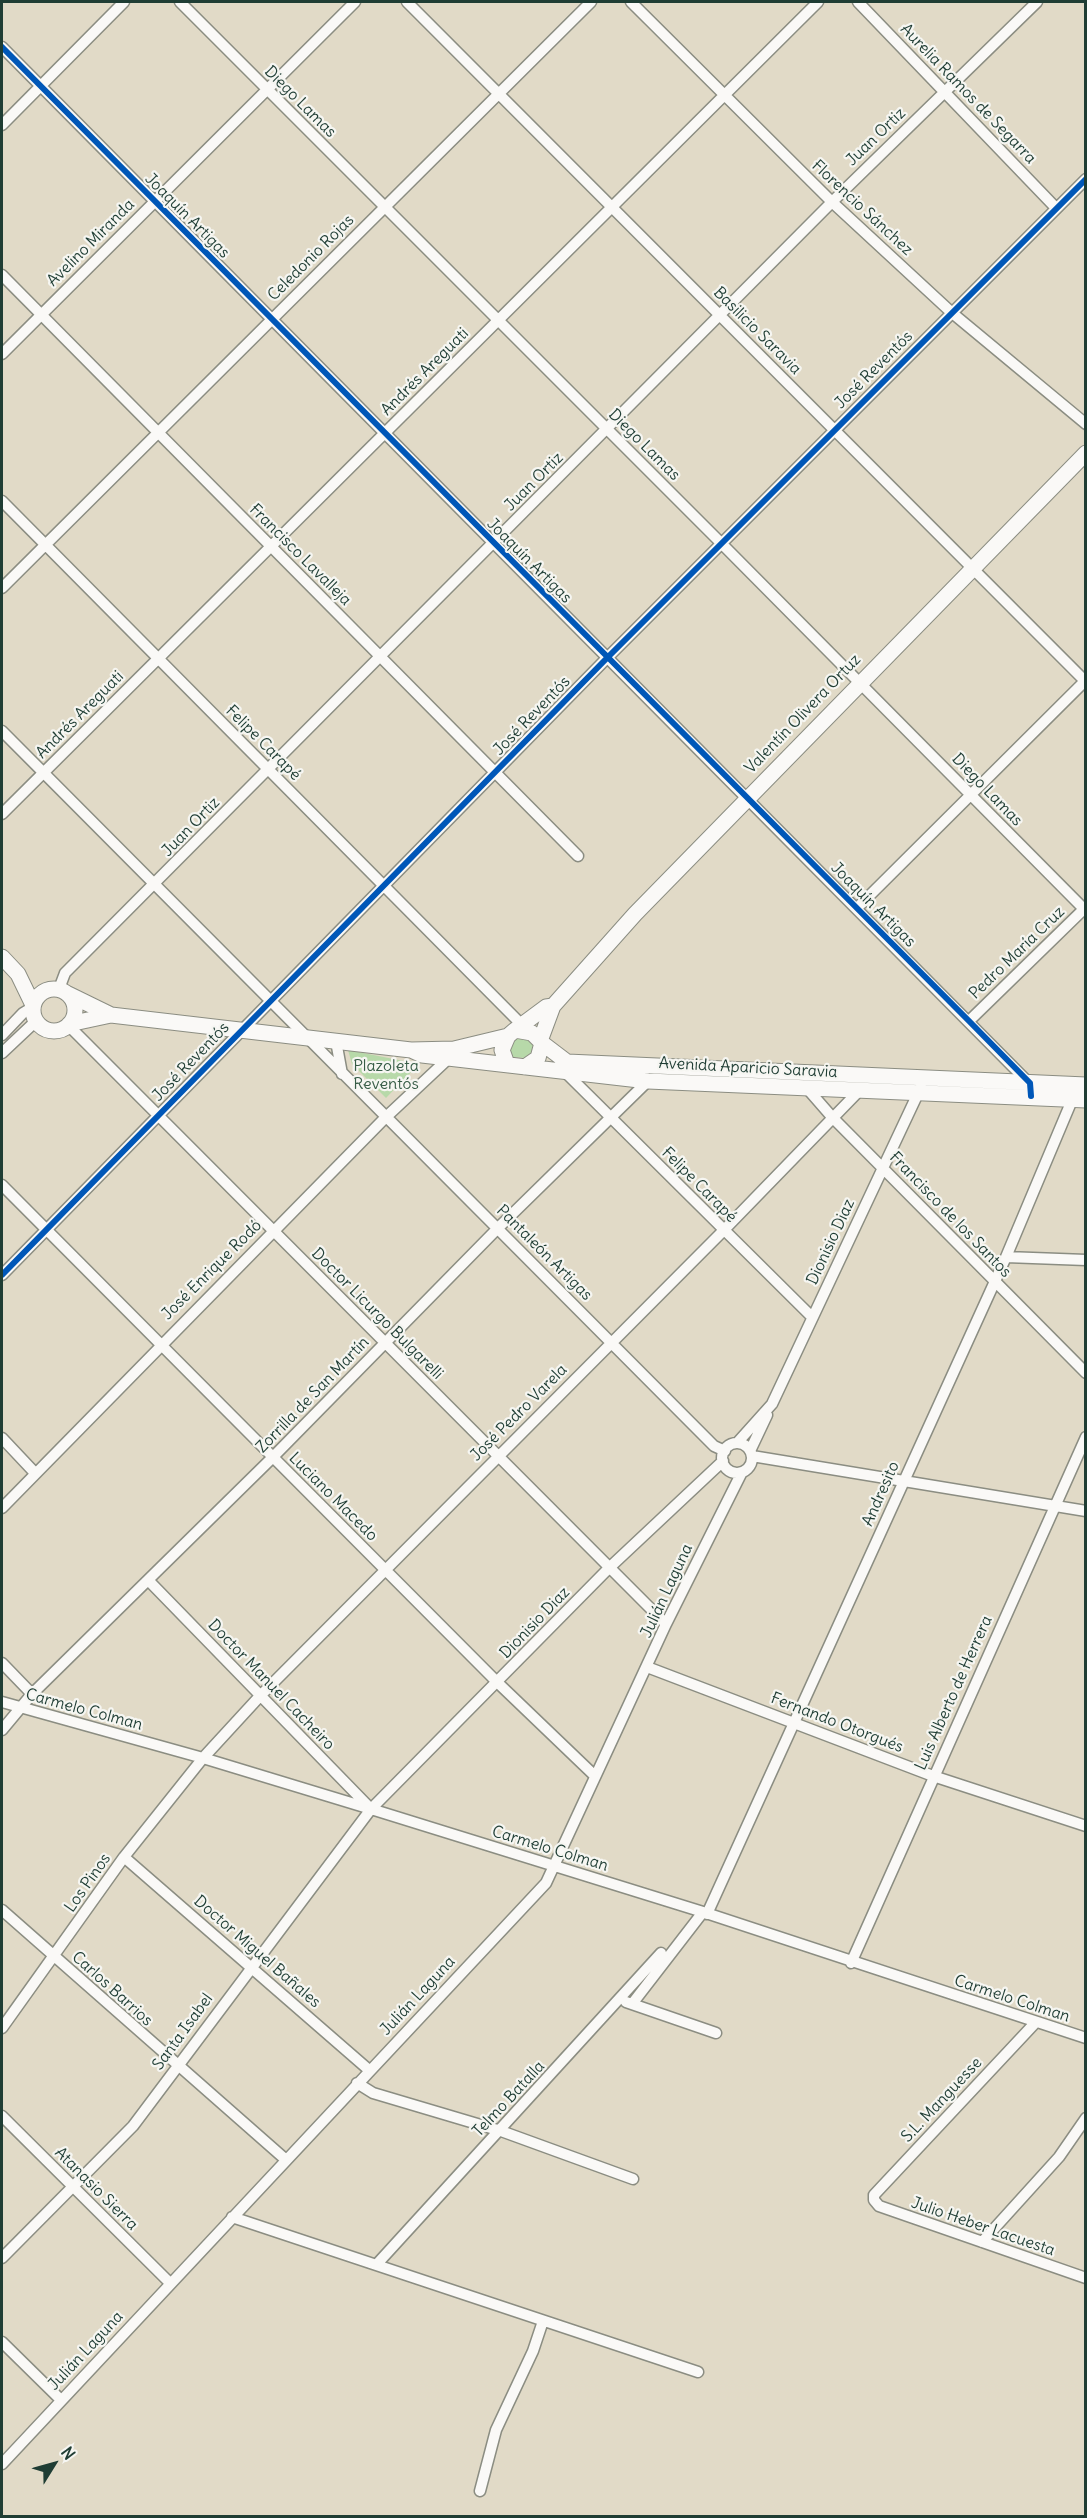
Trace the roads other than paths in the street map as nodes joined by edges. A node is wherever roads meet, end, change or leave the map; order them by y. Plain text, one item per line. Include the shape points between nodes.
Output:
1 (124, 2) edge
2 (180, 2) edge
3 (355, 2) edge
4 (407, 2) edge
5 (591, 2) edge
6 (631, 2) edge
7 (818, 2) edge
8 (858, 2) edge
9 (1037, 2) edge
10 (2, 47) edge
11 (40, 86) junction
12 (266, 90) junction
13 (945, 92) junction
14 (499, 94) junction
15 (724, 94) junction
16 (2, 125) edge
17 (1086, 179) edge
18 (153, 202) junction
19 (832, 202) junction
20 (385, 206) junction
21 (612, 207) junction
22 (1056, 208) junction
23 (2, 275) edge
24 (951, 312) junction
25 (41, 313) junction
26 (720, 315) junction
27 (271, 319) junction
28 (499, 319) junction
29 (2, 354) edge
30 (1086, 424) edge
31 (608, 429) junction
32 (834, 430) junction
33 (156, 432) junction
34 (384, 434) junction
35 (1085, 455) edge
36 (2, 501) edge
37 (722, 543) junction
38 (493, 544) junction
39 (45, 545) junction
40 (271, 547) junction
41 (972, 568) junction
42 (2, 588) edge
43 (380, 657) junction
44 (607, 658) junction
45 (157, 659) junction
46 (1085, 681) edge
47 (860, 682) junction
48 (2, 731) edge
49 (268, 769) junction
50 (43, 772) junction
51 (495, 772) junction
52 (971, 794) junction
53 (747, 797) junction
54 (2, 814) edge
55 (578, 856) dead end
56 (155, 885) junction
57 (383, 886) junction
58 (857, 908) junction
59 (1085, 909) edge
60 (2, 957) edge
61 (18, 974) junction
62 (59, 990) junction
63 (270, 1001) junction
64 (553, 1006) junction
65 (34, 1011) junction
66 (111, 1015) junction
67 (969, 1021) junction
68 (69, 1024) junction
69 (242, 1029) junction
70 (515, 1030) junction
71 (2, 1035) edge
72 (306, 1037) junction
73 (336, 1041) junction
74 (541, 1042) junction
75 (411, 1050) junction
76 (2, 1053) edge
77 (449, 1058) junction
78 (507, 1065) junction
79 (525, 1066) junction
80 (566, 1073) junction
81 (804, 1073) junction
82 (342, 1075) junction
83 (648, 1081) junction
84 (922, 1085) junction
85 (805, 1089) junction
86 (1030, 1090) junction
87 (858, 1092) junction
88 (1080, 1092) edge
89 (158, 1115) junction
90 (609, 1116) junction
91 (832, 1117) junction
92 (385, 1118) junction
93 (884, 1168) junction
94 (2, 1185) edge
95 (498, 1228) junction
96 (46, 1230) junction
97 (273, 1231) junction
98 (723, 1231) junction
99 (1006, 1257) junction
100 (1086, 1260) edge
101 (2, 1275) edge
102 (994, 1281) junction
103 (812, 1317) junction
104 (612, 1342) junction
105 (385, 1343) junction
106 (159, 1345) junction
107 (1086, 1372) edge
108 (772, 1404) junction
109 (1086, 1437) edge
110 (2, 1438) edge
111 (737, 1443) junction
112 (751, 1453) junction
113 (497, 1455) junction
114 (724, 1456) junction
115 (272, 1458) junction
116 (742, 1472) junction
117 (35, 1473) junction
118 (903, 1481) junction
119 (1055, 1506) junction
120 (2, 1508) edge
121 (1086, 1511) edge
122 (609, 1568) junction
123 (385, 1570) junction
124 (149, 1581) junction
125 (666, 1624) junction
126 (2, 1663) edge
127 (647, 1667) junction
128 (498, 1683) junction
129 (32, 1694) junction
130 (260, 1695) junction
131 (2, 1702) edge
132 (20, 1708) junction
133 (793, 1722) junction
134 (2, 1730) edge
135 (202, 1758) junction
136 (595, 1776) junction
137 (933, 1776) junction
138 (371, 1809) junction
139 (1086, 1826) edge
140 (124, 1857) junction
141 (555, 1867) junction
142 (2, 1910) edge
143 (705, 1913) junction
144 (661, 1953) dead end
145 (54, 1958) junction
146 (851, 1963) junction
147 (251, 1966) junction
148 (620, 2000) junction
149 (632, 2004) junction
150 (1036, 2022) junction
151 (2, 2028) edge
152 (716, 2033) dead end
153 (1086, 2038) edge
154 (177, 2067) junction
155 (369, 2070) junction
156 (357, 2082) junction
157 (2, 2116) edge
158 (1086, 2118) edge
159 (501, 2130) junction
160 (285, 2159) junction
161 (633, 2180) dead end
162 (73, 2187) junction
163 (874, 2200) joint
164 (232, 2217) junction
165 (982, 2242) junction
166 (2, 2258) edge
167 (377, 2264) junction
168 (1086, 2278) edge
169 (170, 2283) junction
170 (543, 2321) junction
171 (2, 2342) edge
172 (698, 2372) dead end
173 (61, 2400) junction
174 (2, 2464) edge
175 (480, 2491) dead end

1 - 11 street
2 - 12 street, Diego Lamas
3 - 12 street, Avelino Miranda
4 - 14 street, Basilicio Saravia
5 - 14 street, Celedonio Rojas
6 - 15 street, Florencio Sánchez
7 - 15 street, Andrés Areguati
8 - 13 street, Aurelia Ramos de Segarra
9 - 13 street, Juan Ortiz
10 - 11 street, Joaquín Artigas
11 - 16 street
11 - 18 street, Joaquín Artigas
12 - 18 street, Avelino Miranda
12 - 20 street, Diego Lamas
13 - 19 street, Juan Ortiz
13 - 22 street, Aurelia Ramos de Segarra
14 - 20 street, Celedonio Rojas
14 - 21 street, Basilicio Saravia
15 - 19 street, Florencio Sánchez
15 - 21 street, Andrés Areguati
17 - 22 street, José Reventós
18 - 25 street, Avelino Miranda
18 - 27 street, Joaquín Artigas
19 - 24 street, Florencio Sánchez
19 - 26 street, Juan Ortiz
20 - 27 street, Celedonio Rojas
20 - 28 street, Diego Lamas
21 - 26 street, Basilicio Saravia
21 - 28 street, Andrés Areguati
22 - 24 street, José Reventós
23 - 25 street, Francisco Lavalleja
24 - 30 street, Florencio Sánchez
24 - 32 street, José Reventós
25 - 29 street, Avelino Miranda
25 - 33 street, Francisco Lavalleja
26 - 31 street, Juan Ortiz
26 - 32 street, Basilicio Saravia
27 - 33 street, Celedonio Rojas
27 - 34 street, Joaquín Artigas
28 - 31 street, Diego Lamas
28 - 34 street, Andrés Areguati
31 - 37 street, Diego Lamas
31 - 38 street, Juan Ortiz
32 - 37 street, José Reventós
32 - 41 street, Basilicio Saravia
33 - 39 street, Celedonio Rojas
33 - 40 street, Francisco Lavalleja
34 - 38 street, Joaquín Artigas
34 - 40 street, Andrés Areguati
35 - 41 street, Valentín Olivera Ortuz
36 - 39 street, Felipe Carapé
37 - 44 street, José Reventós
37 - 47 street, Diego Lamas
38 - 43 street, Juan Ortiz
38 - 44 street, Joaquín Artigas
39 - 42 street, Celedonio Rojas
39 - 45 street, Felipe Carapé
40 - 43 street, Francisco Lavalleja
40 - 45 street, Andrés Areguati
41 - 46 street, Basilicio Saravia
41 - 47 street, Valentín Olivera Ortuz
43 - 49 street, Juan Ortiz
43 - 51 street, Francisco Lavalleja
44 - 51 street, José Reventós
44 - 53 street, Joaquín Artigas
45 - 49 street, Felipe Carapé
45 - 50 street, Andrés Areguati
46 - 52 street
47 - 52 street, Diego Lamas
47 - 53 street, Valentín Olivera Ortuz
48 - 50 street, Pantaleón Artigas
49 - 56 street, Juan Ortiz
49 - 57 street, Felipe Carapé
50 - 54 street, Andrés Areguati
50 - 56 street, Pantaleón Artigas
51 - 55 street, Francisco Lavalleja
51 - 57 street, José Reventós
52 - 58 street
52 - 59 street, Diego Lamas
53 - 58 street, Joaquín Artigas
53 - 64 street, Valentín Olivera Ortuz
56 - 62 street, Juan Ortiz via 65,973
56 - 63 street, Pantaleón Artigas
57 - 63 street, José Reventós
57 - 70 street, Felipe Carapé via 503,1007
58 - 67 street, Joaquín Artigas
59 - 67 street, Pedro María Cruz
60 - 61 street
61 - 62 street, Avenida Aparicio Saravia
61 - 65 street
62 - 65 street via 42,992
62 - 66 street, Avenida Aparicio Saravia
62 - 68 street via 75,1008
63 - 69 street, José Reventós
63 - 72 street, Pantaleón Artigas
64 - 70 street, Valentín Olivera Ortuz
64 - 74 street, Valentín Olivera Ortuz
65 - 68 street via 48,1030 59,1030
65 - 71 street via 23,1013
65 - 76 street
66 - 68 street, Avenida Aparicio Saravia
66 - 69 street, Avenida Aparicio Saravia
67 - 86 street, Joaquín Artigas
68 - 89 street, Doctor Licurgo Bulgarelli
69 - 72 street, Avenida Aparicio Saravia
69 - 89 street, José Reventós
70 - 74 street via 532,1033
70 - 75 street, Avenida Aparicio Saravia via 454,1049
70 - 78 street via 502,1050
72 - 73 street, Avenida Aparicio Saravia
72 - 82 street, Pantaleón Artigas
73 - 75 street, Avenida Aparicio Saravia
73 - 82 street
74 - 79 street via 537,1058
74 - 81 street, Avenida Aparicio Saravia via 567,1062
75 - 77 street, Avenida Aparicio Saravia
77 - 78 street, Avenida Aparicio Saravia
77 - 92 street, José Enrique Rodó
78 - 79 street, Avenida Aparicio Saravia
79 - 80 street, Avenida Aparicio Saravia
80 - 83 street, Avenida Aparicio Saravia
80 - 90 street, Felipe Carapé
81 - 84 street, Avenida Aparicio Saravia
81 - 85 street
82 - 92 street, Pantaleón Artigas
83 - 85 street, Avenida Aparicio Saravia
83 - 90 street, Zorrilla de San Martín
84 - 86 street, Avenida Aparicio Saravia
84 - 87 street, Avenida Aparicio Saravia
84 - 93 street, Dionisio Diaz
85 - 87 street, Avenida Aparicio Saravia
85 - 91 street, Francisco de los Santos
86 - 88 street, Avenida Aparicio Saravia
87 - 91 street, José Pedro Varela
88 - 99 street, Andresito
89 - 96 street, José Reventós
89 - 97 street, Doctor Licurgo Bulgarelli
90 - 95 street, Zorrilla de San Martín
90 - 98 street, Felipe Carapé
91 - 93 street, Francisco de los Santos
91 - 98 street, José Pedro Varela
92 - 95 street, Pantaleón Artigas
92 - 97 street, José Enrique Rodó
93 - 102 street, Francisco de los Santos
93 - 103 street, Dionisio Diaz
94 - 96 street, Luciano Macedo
95 - 104 street, Pantaleón Artigas
95 - 105 street, Zorrilla de San Martín
96 - 101 street, José Reventós
96 - 106 street, Luciano Macedo
97 - 105 street, Doctor Licurgo Bulgarelli
97 - 106 street, José Enrique Rodó
98 - 103 street, Felipe Carapé
98 - 104 street, José Pedro Varela
99 - 100 street
99 - 102 street, Andresito
102 - 107 street, Francisco de los Santos
102 - 118 street, Andresito
103 - 108 street, Dionisio Diaz
104 - 113 street, José Pedro Varela
104 - 114 street, Pantaleón Artigas
105 - 113 street, Doctor Licurgo Bulgarelli
105 - 115 street, Zorrilla de San Martín
106 - 115 street, Luciano Macedo
106 - 117 street, José Enrique Rodó
108 - 111 street, Dionisio Diaz
108 - 112 street
109 - 119 street, Luis Alberto de Herrera
110 - 117 street
111 - 112 street
111 - 114 street
112 - 116 street via 750,1465
112 - 118 street
113 - 122 street, Doctor Licurgo Bulgarelli
113 - 123 street, José Pedro Varela
114 - 116 street via 728,1469
114 - 122 street, Dionisio Diaz
115 - 123 street, Luciano Macedo
115 - 124 street, Zorrilla de San Martín
116 - 125 street, Julián Laguna
117 - 120 street, José Enrique Rodó
118 - 119 street
118 - 133 street, Andresito
119 - 121 street
119 - 137 street, Luis Alberto de Herrera
122 - 125 street, Doctor Licurgo Bulgarelli
122 - 128 street, Dionisio Diaz
123 - 128 street, Luciano Macedo
123 - 130 street, José Pedro Varela
124 - 129 street, Zorrilla de San Martín
124 - 130 street, Doctor Manuel Cacheiro
125 - 127 street, Julián Laguna
126 - 129 street
127 - 133 street, Fernando Otorgués
127 - 136 street, Julián Laguna
128 - 136 street, Luciano Macedo
128 - 138 street, Dionisio Diaz
129 - 132 street, Zorrilla de San Martín
130 - 135 street, José Pedro Varela
130 - 138 street, Doctor Manuel Cacheiro
131 - 132 street, Carmelo Colman
132 - 134 street, Zorrilla de San Martín
132 - 135 street, Carmelo Colman
133 - 137 street, Fernando Otorgués
133 - 143 street, Andresito
135 - 138 street, Carmelo Colman
135 - 140 street, Los Pinos
136 - 141 street, Julián Laguna
137 - 139 street, Fernando Otorgués
137 - 146 street, Luis Alberto de Herrera
138 - 141 street, Carmelo Colman
138 - 147 street, Santa Isabel
140 - 145 street, Los Pinos
140 - 147 street, Doctor Miguel Bañales
141 - 143 street, Carmelo Colman
141 - 155 street, Julián Laguna via 546,1883
142 - 145 street, Carlos Barrios
143 - 146 street, Carmelo Colman
143 - 149 street, Andresito
144 - 148 street, Telmo Batalla
145 - 151 street, Los Pinos
145 - 154 street, Carlos Barrios
146 - 150 street, Carmelo Colman
147 - 154 street, Santa Isabel
147 - 155 street, Doctor Miguel Bañales
148 - 149 street
148 - 159 street, Telmo Batalla
149 - 152 street
150 - 153 street, Carmelo Colman
150 - 163 street, S.L. Manguesse via 874,2195
154 - 160 street, Carlos Barrios
154 - 162 street, Santa Isabel via 133,2126
155 - 156 street, Julián Laguna
156 - 159 street via 373,2093
156 - 160 street, Julián Laguna
157 - 162 street, Atanasio Sierra
158 - 165 street via 1059,2157
159 - 161 street
159 - 167 street, Telmo Batalla
160 - 164 street, Julián Laguna
162 - 166 street, Santa Isabel
162 - 169 street, Atanasio Sierra
163 - 165 street, Julio Heber Lacuesta via 879,2206
164 - 167 street
164 - 169 street, Julián Laguna
165 - 168 street, Julio Heber Lacuesta
167 - 170 street
169 - 173 street, Julián Laguna
170 - 172 street
170 - 175 street via 496,2430
171 - 173 street
173 - 174 street, Julián Laguna

